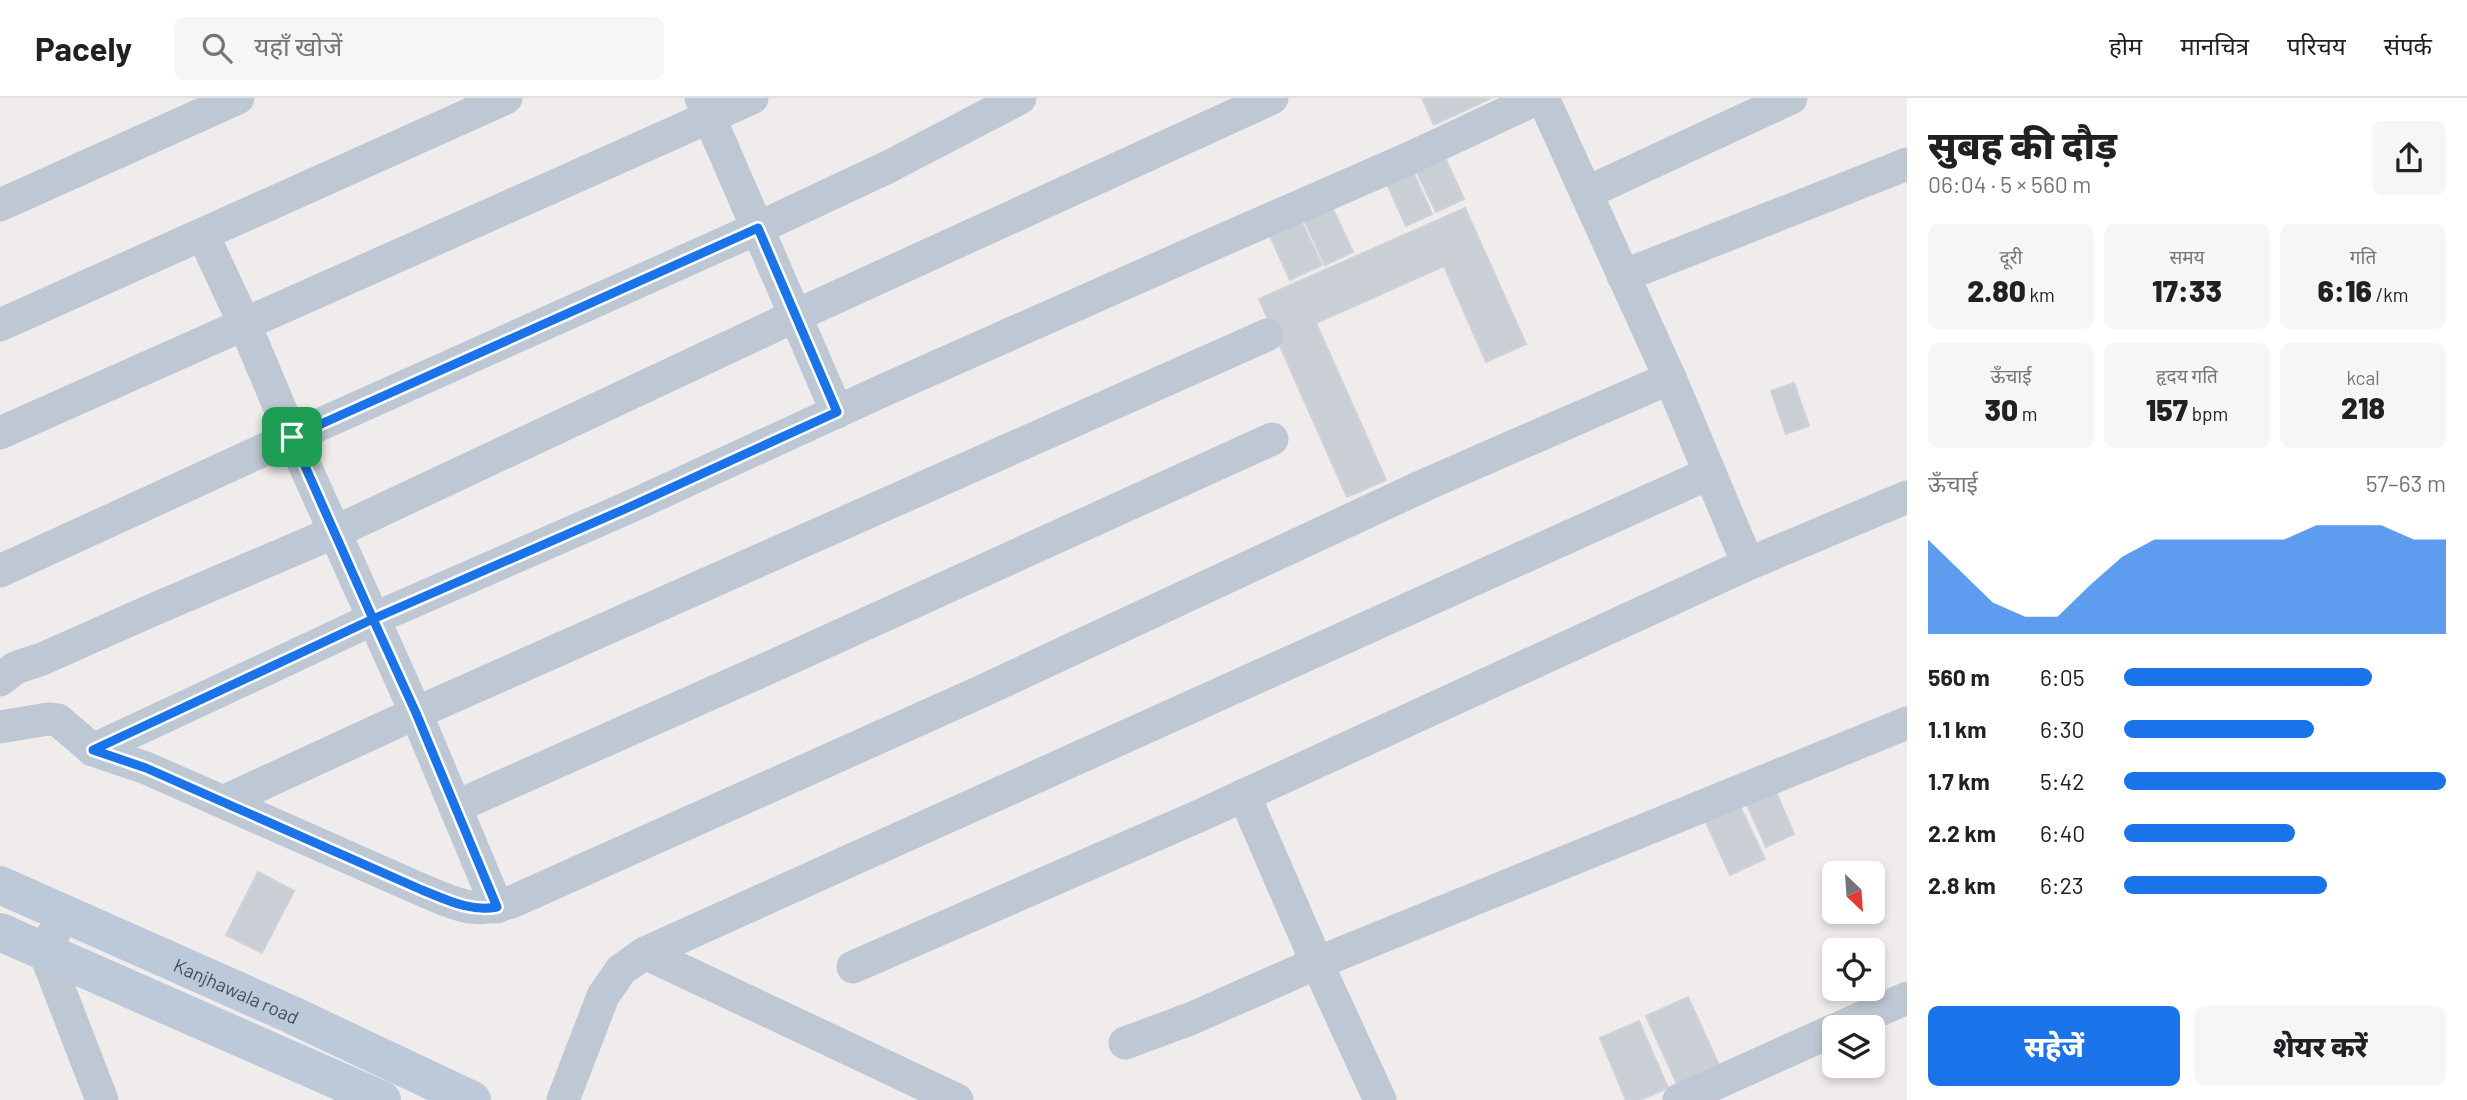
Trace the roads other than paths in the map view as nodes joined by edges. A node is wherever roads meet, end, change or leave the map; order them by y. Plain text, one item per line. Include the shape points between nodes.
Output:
1 (506, 98) edge
2 (752, 98) edge
3 (1020, 98) edge
4 (1272, 98) edge
5 (1538, 98) edge
6 (1543, 98) edge
7 (1791, 98) edge
8 (225, 101) edge
9 (706, 107) edge
10 (1907, 164) edge
11 (1586, 192) junction
12 (0, 205) edge
13 (758, 228) junction
14 (203, 235) junction
15 (1623, 276) junction
16 (795, 316) junction
17 (0, 325) edge
18 (245, 325) junction
19 (1267, 335) dead end
20 (1670, 378) junction
21 (837, 412) junction
22 (0, 433) edge
23 (292, 437) junction
24 (1272, 439) dead end
25 (1710, 474) junction
26 (1907, 497) edge
27 (335, 532) junction
28 (1748, 564) junction
29 (0, 571) edge
30 (373, 619) junction
31 (0, 680) edge
32 (416, 713) junction
33 (1907, 723) edge
34 (0, 727) edge
35 (93, 750) junction
36 (1244, 795) junction
37 (225, 801) junction
38 (455, 807) junction
39 (0, 885) edge
40 (497, 907) junction
41 (65, 914) junction
42 (0, 932) edge
43 (44, 950) junction
44 (645, 953) junction
45 (1317, 963) junction
46 (853, 967) dead end
47 (1907, 998) edge
48 (1868, 1015) edge
49 (1822, 1035) edge
50 (1125, 1043) dead end
51 (102, 1100) edge
52 (382, 1100) edge
53 (472, 1100) edge
54 (563, 1100) edge
55 (957, 1100) edge
56 (1380, 1100) edge
57 (1679, 1100) edge

1 - 14 street
2 - 9 street
3 - 13 street
4 - 16 street
5 - 21 street
6 - 11 street
7 - 11 street
8 - 12 street
9 - 13 street
9 - 18 street
10 - 15 street
11 - 15 street
13 - 16 street
13 - 23 street
14 - 17 street
14 - 18 street
15 - 20 street
16 - 21 street
16 - 27 street
18 - 22 street
18 - 23 street
19 - 32 street
20 - 25 street
20 - 40 street
21 - 30 street
23 - 27 street
23 - 29 street
24 - 38 street
25 - 28 street
25 - 44 street
26 - 28 street
27 - 30 street
27 - 31 street via 15,668
28 - 36 street
30 - 32 street
30 - 35 street
32 - 37 street
32 - 38 street
33 - 45 street
34 - 35 street via 58,720
35 - 37 street
36 - 45 street
36 - 46 street
37 - 40 street via 465,907
38 - 40 street
39 - 41 main road, Kanjhawala road
41 - 43 street
41 - 53 main road, Kanjhawala road
42 - 43 main road
43 - 51 street
43 - 52 main road
44 - 54 street via 621,970 603,996
44 - 55 street
45 - 50 street
45 - 56 street
47 - 48 street
49 - 57 street

